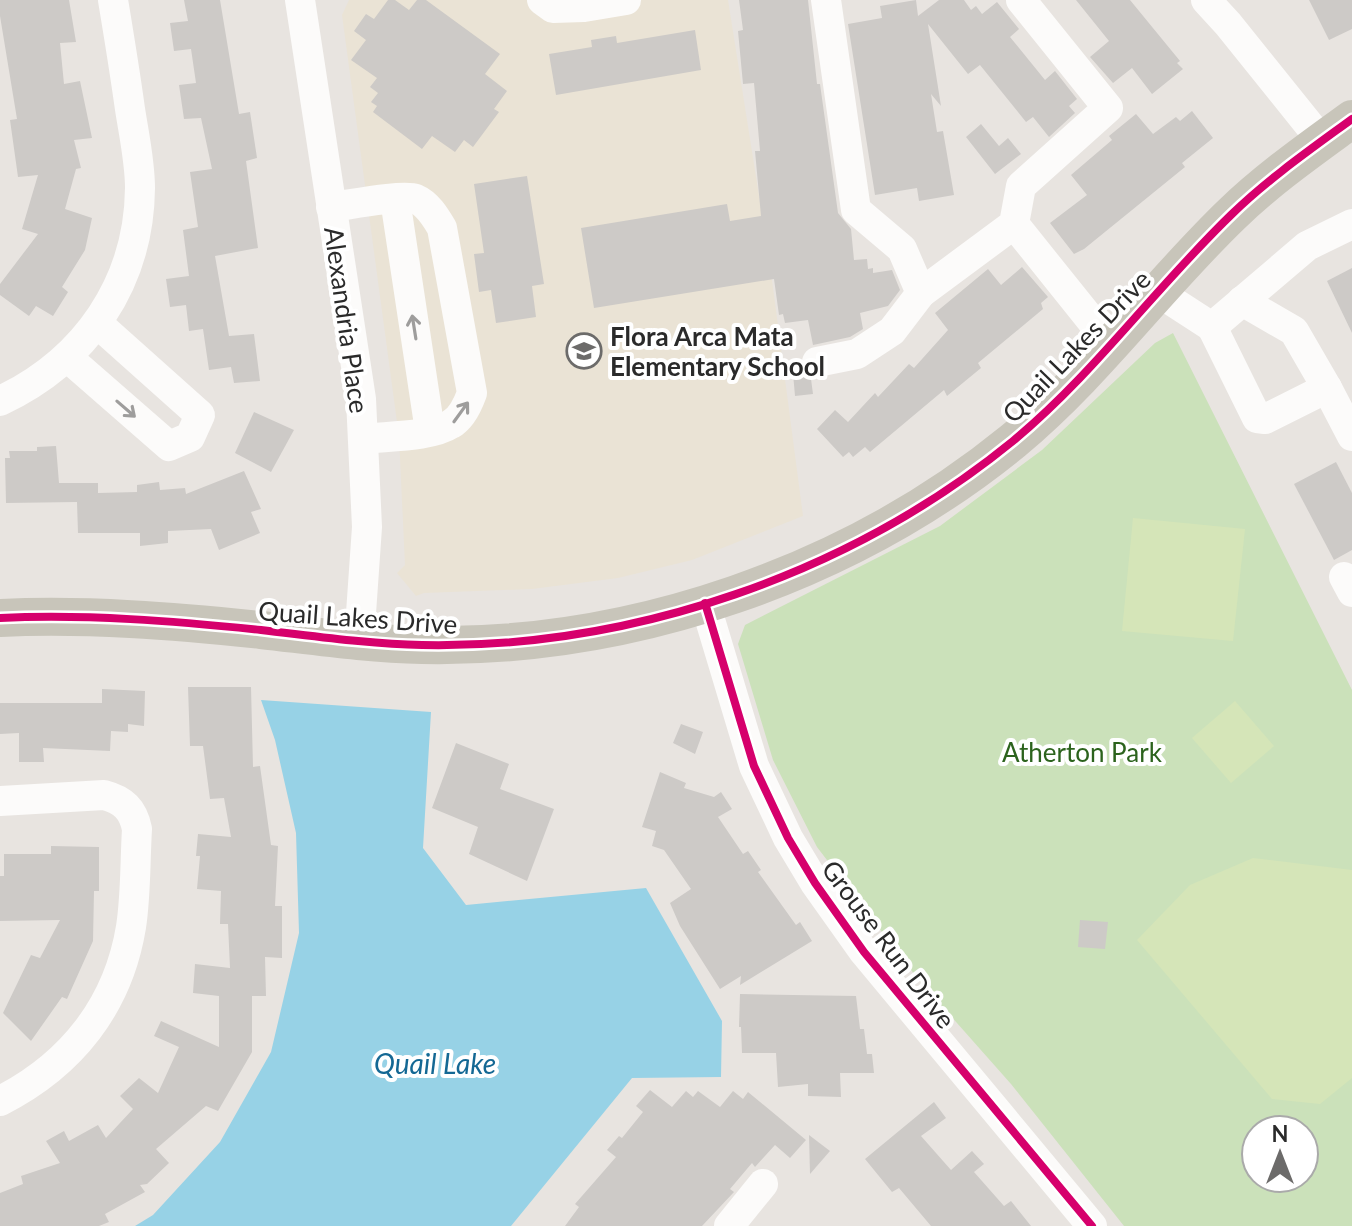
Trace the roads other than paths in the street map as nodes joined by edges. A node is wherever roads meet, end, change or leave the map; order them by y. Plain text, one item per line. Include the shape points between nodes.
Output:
1 (113, 0) edge
2 (300, 0) edge
3 (542, 0) edge
4 (626, 0) edge
5 (826, 0) edge
6 (1021, 0) edge
7 (1206, 0) edge
8 (1337, 130) edge
9 (395, 199) junction
10 (331, 207) junction
11 (1014, 224) junction
12 (1352, 224) edge
13 (1158, 292) junction
14 (921, 293) junction
15 (1242, 301) junction
16 (97, 323) junction
17 (1212, 327) junction
18 (1111, 345) junction
19 (67, 357) junction
20 (817, 362) dead end
21 (1327, 388) junction
22 (0, 401) edge
23 (430, 431) junction
24 (1352, 436) edge
25 (363, 439) junction
26 (705, 603) junction
27 (0, 618) edge
28 (359, 642) junction
29 (0, 801) edge
30 (0, 1101) edge
31 (763, 1184) dead end
32 (729, 1226) edge
33 (1092, 1226) edge

1 - 16 street via 140,189 132,244 116,290
2 - 10 street, Alexandria Place
3 - 4 street via 553,8
5 - 14 street via 856,210 902,249
6 - 11 street via 1108,108 1021,186
7 - 8 street
8 - 13 main road, Quail Lakes Drive via 1233,212
9 - 10 street
23 -> 9 street
23 -> 9 street via 452,424 472,393 442,228 416,199
10 - 25 street, Alexandria Place
11 - 14 street
11 - 18 street
12 - 15 street via 1307,246
13 - 17 street
13 - 18 main road, Quail Lakes Drive
14 - 20 street via 892,331 857,354
15 - 17 street
15 - 21 street via 1294,331
16 - 19 street
19 -> 16 street via 169,446 190,437 200,415
17 - 21 street via 1257,418 1265,419
18 - 26 main road, Quail Lakes Drive via 1013,440 949,488 862,540 782,578
19 - 22 street
21 - 24 street
23 - 25 street
25 - 28 street, Alexandria Place via 367,527
26 - 28 main road, Quail Lakes Drive via 633,624 553,638 467,645
26 - 33 street, Grouse Run Drive via 754,766 815,883 864,952
27 - 28 main road, Quail Lakes Drive via 143,620
29 - 30 street via 104,795 127,805 137,829 131,926 108,997 60,1062
31 - 32 street

